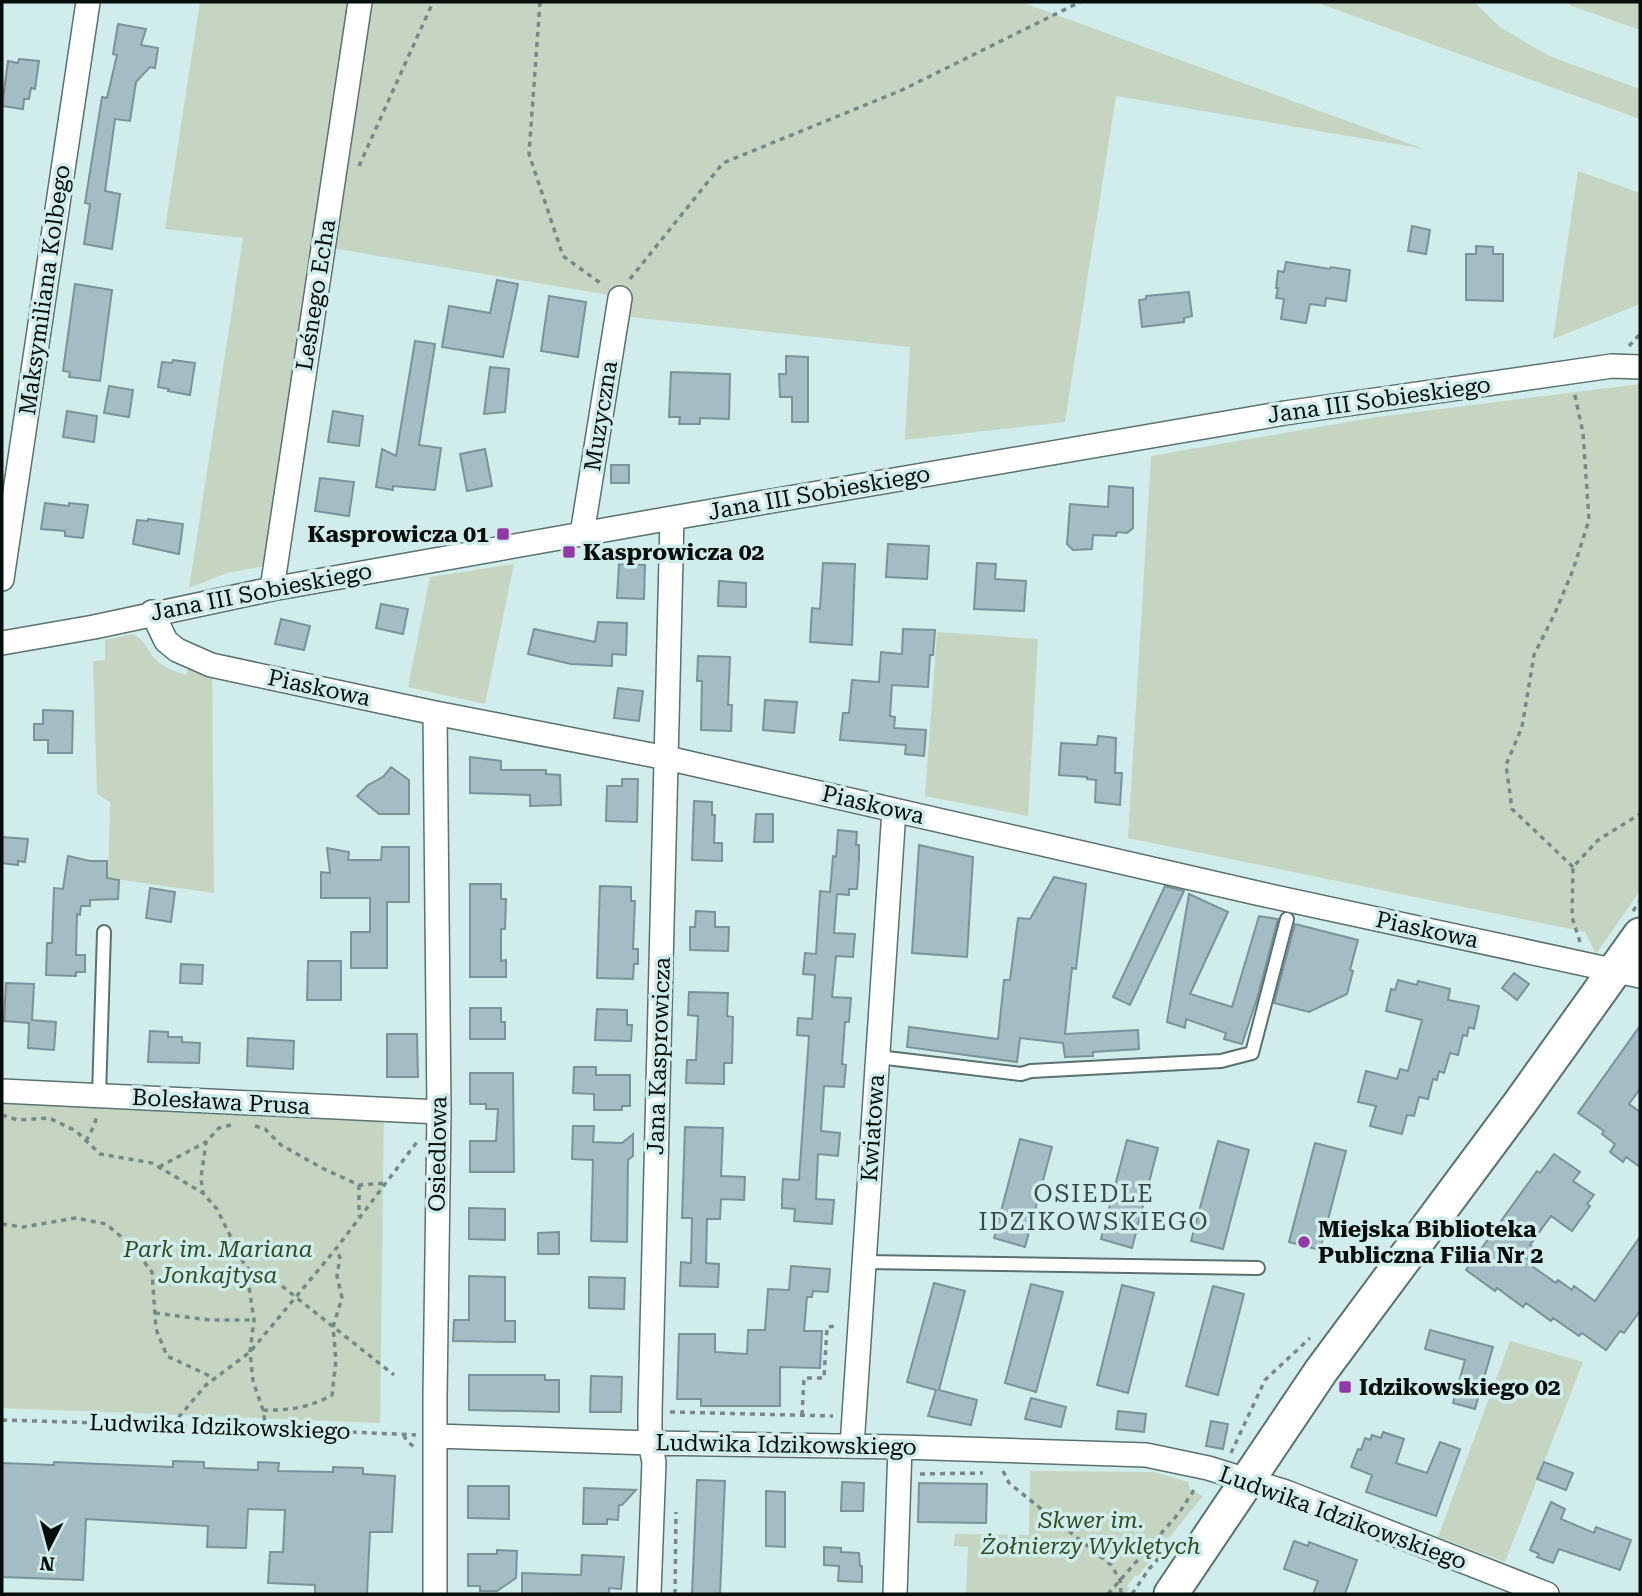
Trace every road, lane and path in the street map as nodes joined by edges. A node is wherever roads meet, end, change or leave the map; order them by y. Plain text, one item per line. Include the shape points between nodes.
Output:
1 (88, 2) edge
2 (360, 2) edge
3 (433, 2) edge
4 (540, 2) edge
5 (1080, 2) edge
6 (356, 172) dead end
7 (620, 298) junction
8 (1640, 367) edge
9 (1571, 373) junction
10 (672, 518) junction
11 (582, 534) junction
12 (2, 579) edge
13 (272, 589) junction
14 (152, 612) junction
15 (2, 643) edge
16 (435, 713) junction
17 (667, 758) junction
18 (894, 810) junction
19 (1640, 814) edge
20 (1573, 867) junction
21 (1287, 919) dead end
22 (104, 932) dead end
23 (1640, 935) edge
24 (1617, 971) edge
25 (878, 1057) junction
26 (2, 1091) edge
27 (99, 1096) junction
28 (439, 1112) junction
29 (2, 1115) edge
30 (238, 1122) dead end
31 (251, 1126) dead end
32 (206, 1142) junction
33 (159, 1167) junction
34 (387, 1183) junction
35 (359, 1185) junction
36 (203, 1194) junction
37 (359, 1219) junction
38 (2, 1224) edge
39 (335, 1250) junction
40 (865, 1262) junction
41 (246, 1268) junction
42 (1258, 1268) dead end
43 (297, 1297) junction
44 (154, 1313) junction
45 (254, 1320) junction
46 (333, 1327) junction
47 (250, 1352) junction
48 (394, 1375) dead end
49 (214, 1378) junction
50 (263, 1410) junction
51 (2, 1420) edge
52 (172, 1425) junction
53 (266, 1427) junction
54 (436, 1436) junction
55 (650, 1443) junction
56 (852, 1446) junction
57 (900, 1447) junction
58 (1001, 1467) dead end
59 (1249, 1481) junction
60 (1199, 1483) dead end
61 (676, 1502) dead end
62 (1120, 1580) junction
63 (435, 1594) edge
64 (649, 1594) edge
65 (675, 1594) edge
66 (895, 1594) edge
67 (1108, 1594) edge
68 (1121, 1594) edge
69 (1171, 1594) edge
70 (1547, 1594) edge

1 - 12 street, Maksymiliana Kolbego
2 - 13 street, Leśnego Echa
3 - 6 path
4 - 7 path via 528,154 563,256
5 - 7 path via 902,90 723,163 634,272
7 - 11 street, Muzyczna
8 - 9 street, Jana III Sobieskiego
9 - 10 street, Jana III Sobieskiego via 1285,413
9 - 20 path via 1583,433 1589,520 1573,570 1534,654 1522,727 1506,765 1512,809
10 - 11 street, Jana III Sobieskiego
10 - 17 street, Jana Kasprowicza
11 - 13 street, Jana III Sobieskiego
13 - 14 street, Jana III Sobieskiego
14 - 15 street, Jana III Sobieskiego
14 - 16 street, Piaskowa via 166,641 211,665
16 - 17 street, Piaskowa
16 - 28 street, Osiedlowa
17 - 18 street, Piaskowa
17 - 55 street, Jana Kasprowicza
18 - 24 street, Piaskowa
18 - 25 street, Kwiatowa
19 - 20 path via 1598,840
20 - 24 path via 1572,917 1581,947
21 - 25 lane via 1252,1053 1221,1061 1021,1074
22 - 27 lane
23 - 24 main road
24 - 59 main road via 1321,1371
25 - 40 street, Kwiatowa
26 - 27 street, Bolesława Prusa
27 - 28 street, Bolesława Prusa
28 - 34 path
28 - 54 street, Osiedlowa
29 - 33 path via 18,1120 49,1118 76,1131 100,1154
30 - 32 path via 219,1128
31 - 35 path via 265,1129 281,1145
32 - 33 path
32 - 36 path
33 - 36 path
34 - 35 path
34 - 37 path
35 - 37 path
36 - 41 path via 217,1209
37 - 39 path
38 - 44 path via 23,1227 76,1218 106,1224 131,1245 152,1272
39 - 43 path
39 - 46 path via 340,1257 337,1276 342,1298
40 - 42 lane
40 - 56 street, Kwiatowa
41 - 43 path via 268,1275
41 - 45 path
43 - 46 path
43 - 47 path
44 - 45 path
44 - 49 path via 167,1356
45 - 47 path
46 - 48 path
46 - 50 path via 332,1395 320,1403
47 - 49 path
47 - 50 path
49 - 52 path
50 - 53 path
51 - 52 path, Ludwika Idzikowskiego
52 - 53 path, Ludwika Idzikowskiego
53 - 54 path, Ludwika Idzikowskiego
54 - 55 street, Ludwika Idzikowskiego
54 - 63 street, Osiedlowa
55 - 56 street, Ludwika Idzikowskiego
55 - 64 street, Jana Kasprowicza via 654,1462
56 - 57 street, Ludwika Idzikowskiego
57 - 59 street, Ludwika Idzikowskiego via 1146,1455
57 - 66 street
58 - 62 path via 1009,1483 1111,1565
59 - 69 main road
59 - 70 street, Ludwika Idzikowskiego
60 - 62 path
61 - 65 path
62 - 67 path
62 - 68 path

